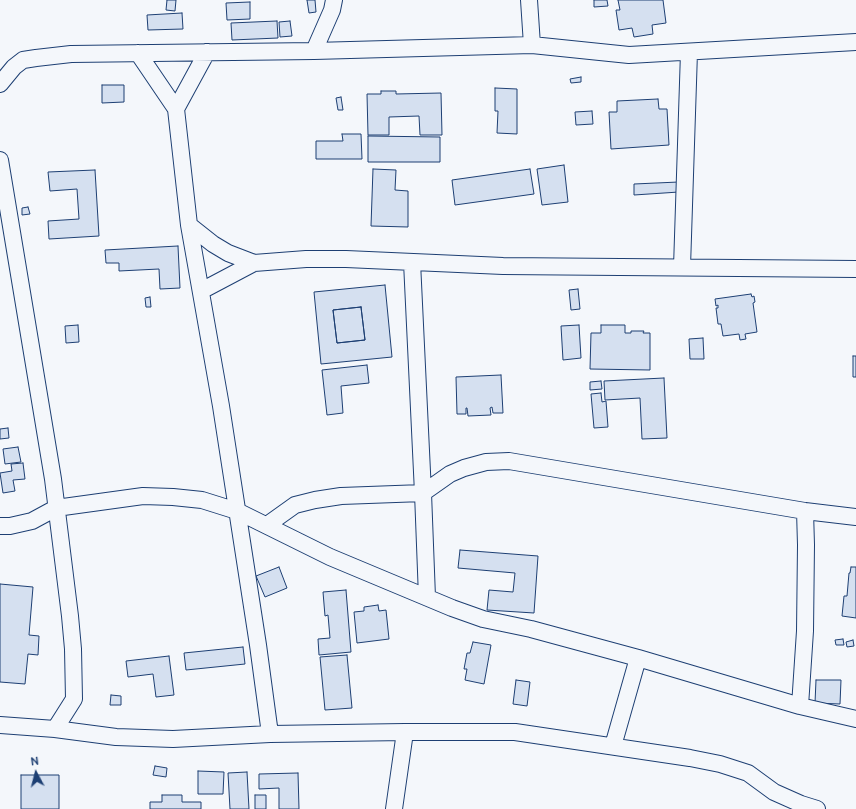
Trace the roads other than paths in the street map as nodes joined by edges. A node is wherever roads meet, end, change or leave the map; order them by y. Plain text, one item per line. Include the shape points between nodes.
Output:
1 (334, 0) edge
2 (529, 0) edge
3 (856, 42) edge
4 (532, 45) junction
5 (314, 51) junction
6 (206, 52) junction
7 (689, 52) junction
8 (138, 53) junction
9 (0, 84) edge
10 (176, 109) junction
11 (0, 160) edge
12 (3, 197) edge
13 (189, 225) junction
14 (412, 262) junction
15 (254, 263) junction
16 (682, 267) junction
17 (856, 269) edge
18 (201, 291) junction
19 (424, 493) junction
20 (56, 508) junction
21 (237, 511) junction
22 (805, 511) junction
23 (856, 517) edge
24 (267, 525) junction
25 (0, 526) edge
26 (427, 597) junction
27 (638, 658) junction
28 (800, 706) junction
29 (856, 719) edge
30 (0, 725) edge
31 (55, 729) junction
32 (405, 732) junction
33 (270, 734) junction
34 (613, 746) junction
35 (394, 809) edge
36 (817, 809) edge

1 - 5 street
2 - 4 street
3 - 7 street
4 - 5 street
4 - 7 street via 629,55
5 - 6 street
6 - 8 street
6 - 10 street
7 - 16 street
8 - 9 street via 71,54 23,60
8 - 10 street
10 - 13 street
11 - 12 street
12 - 20 street
13 - 15 street via 228,253
13 - 18 street
14 - 15 street via 346,258
14 - 16 street via 503,266
14 - 19 street
15 - 18 street
16 - 17 street
18 - 21 street
19 - 22 street via 450,474 464,468 486,462 510,461
19 - 24 street via 341,496 315,500 295,505
19 - 26 street
20 - 21 street via 144,496 202,500
20 - 25 street via 32,521
20 - 31 street via 71,622 74,700
21 - 24 street
21 - 33 street
22 - 23 street
22 - 28 street via 805,631
24 - 26 street via 330,557
26 - 27 street via 484,619
27 - 28 street
27 - 34 street
28 - 29 street
30 - 31 street
31 - 33 street via 116,737 173,738
32 - 33 street
32 - 34 street via 515,732
32 - 35 street
34 - 36 street via 720,764 748,773 774,792

